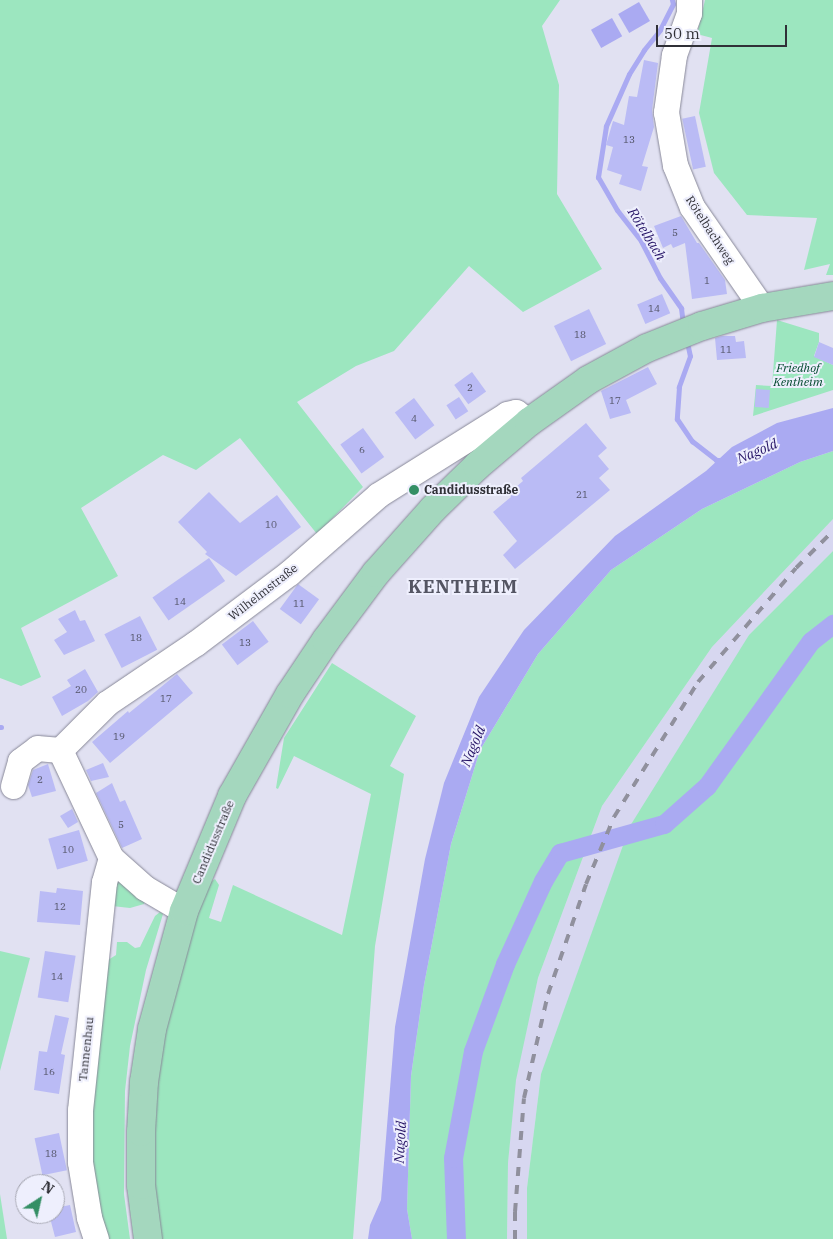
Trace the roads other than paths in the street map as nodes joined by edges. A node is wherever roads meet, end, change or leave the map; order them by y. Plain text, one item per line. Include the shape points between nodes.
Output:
1 (689, 0) edge
2 (833, 296) edge
3 (762, 308) junction
4 (529, 422) junction
5 (60, 750) junction
6 (13, 786) dead end
7 (110, 858) junction
8 (184, 911) junction
9 (96, 1239) edge
10 (148, 1239) edge

1 - 3 street, Rötelbachweg via 689,13 674,55 666,112 675,166 692,207
2 - 3 main road, Candidusstraße
3 - 4 main road, Candidusstraße via 674,336 588,380
4 - 5 street, Wilhelmstraße via 516,412 506,414 378,495 289,573 196,643 107,703
4 - 8 main road, Candidusstraße via 433,509 376,573 326,640 285,703 232,796
5 - 6 street via 37,748 20,761
5 - 7 street
7 - 8 street via 145,888
7 - 9 street, Tannenhau via 104,882 80,1110 80,1162
8 - 10 main road, Candidusstraße via 152,1029 144,1082 141,1185

